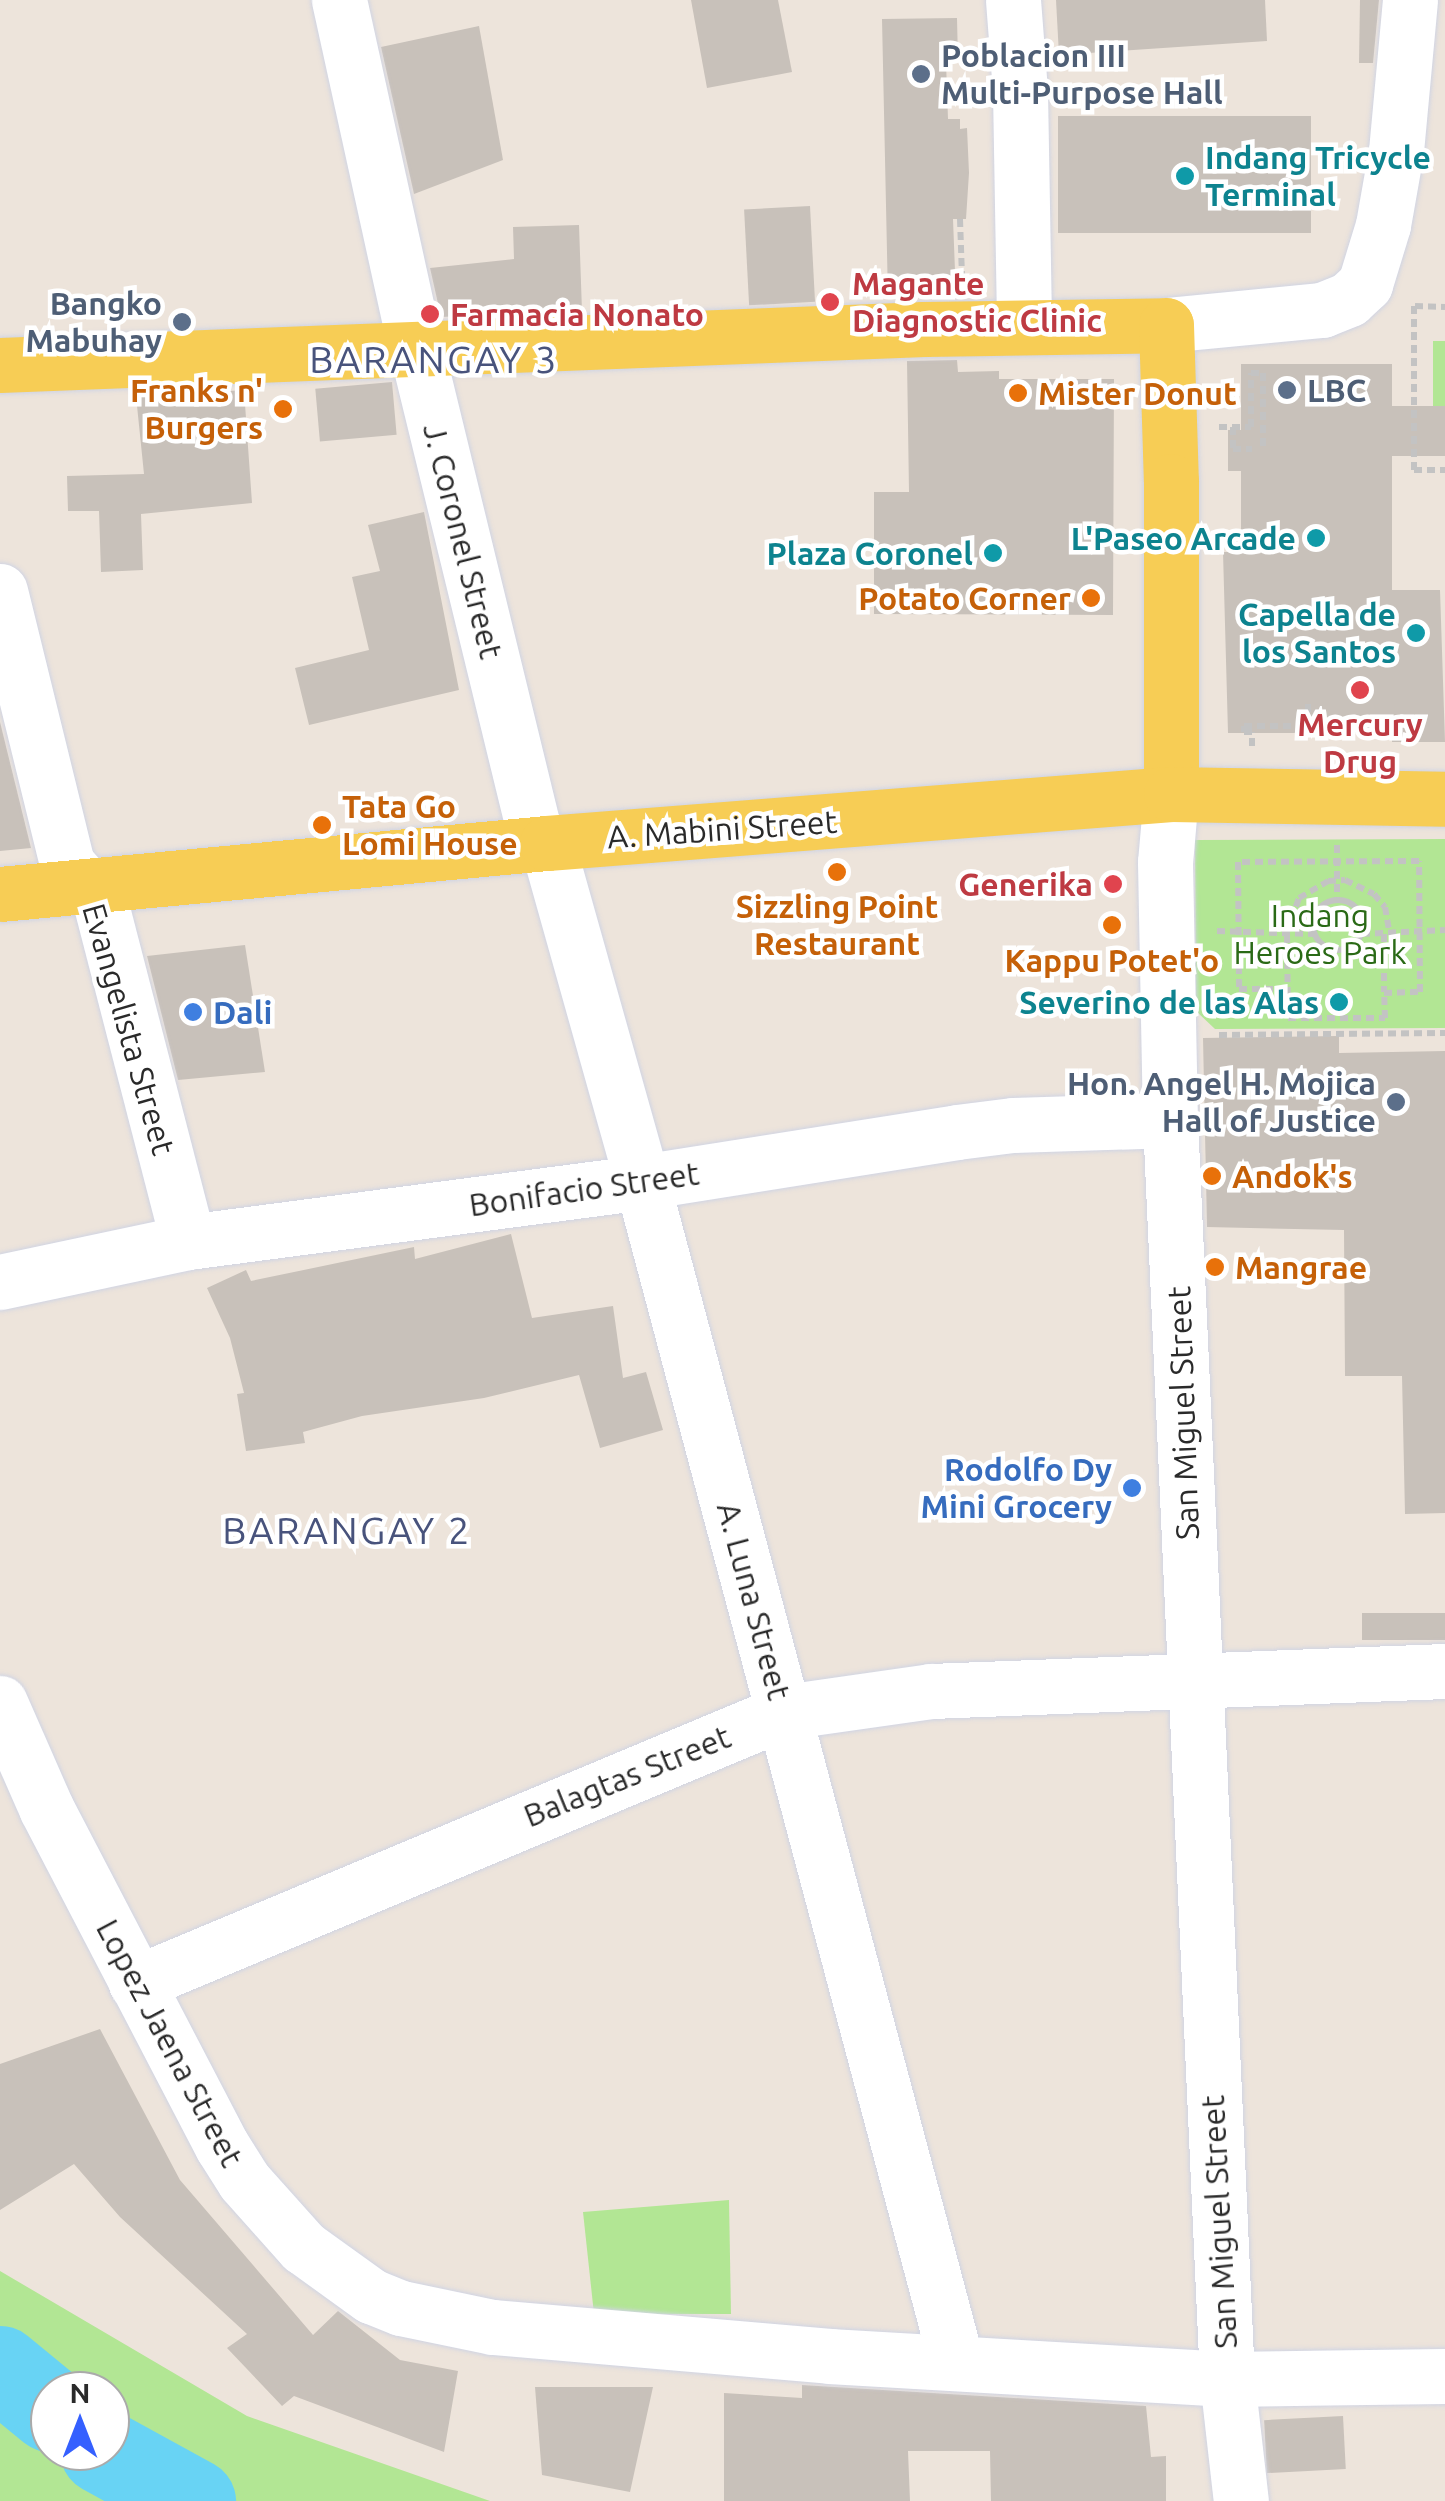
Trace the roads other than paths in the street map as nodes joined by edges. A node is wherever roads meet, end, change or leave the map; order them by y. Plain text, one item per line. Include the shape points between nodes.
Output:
1 (339, 0) edge
2 (1013, 0) edge
3 (1410, 0) edge
4 (1166, 324) junction
5 (1024, 326) junction
6 (417, 351) junction
7 (0, 365) edge
8 (0, 591) edge
9 (1171, 794) junction
10 (1445, 799) edge
11 (547, 842) junction
12 (85, 884) junction
13 (0, 894) edge
14 (1170, 1120) junction
15 (642, 1182) junction
16 (188, 1242) junction
17 (0, 1282) edge
18 (1445, 1671) edge
19 (1194, 1682) junction
20 (0, 1703) edge
21 (784, 1712) junction
22 (136, 1983) junction
23 (956, 2361) junction
24 (1445, 2376) edge
25 (1227, 2379) junction
26 (1240, 2501) edge

1 - 6 street, J. Coronel Street
2 - 5 street
3 - 4 street via 1396,151 1365,284 1350,300 1322,310
4 - 5 main road
4 - 9 main road, San Miguel Street
5 - 6 main road
6 - 7 main road
6 - 11 street, J. Coronel Street via 533,827
8 - 12 street, Evangelista Street via 68,864
9 - 10 main road, A. Mabini Street
9 - 11 main road, A. Mabini Street
9 - 14 street, San Miguel Street via 1165,862
11 - 12 main road, A. Mabini Street
11 - 15 street, A. Luna Street
12 - 13 main road, A. Mabini Street
12 - 16 street, Evangelista Street via 100,902
14 - 15 street, Bonifacio Street via 1013,1125
14 - 19 street, San Miguel Street
15 - 16 street, Bonifacio Street
15 - 21 street, A. Luna Street
16 - 17 street, Bonifacio Street
18 - 19 street, Balagtas Street
19 - 21 street, Balagtas Street via 931,1691
19 - 25 street, San Miguel Street
20 - 22 street, Lopez Jaena Street
21 - 22 street, Balagtas Street
21 - 23 street, A. Luna Street
22 - 23 street, Lopez Jaena Street via 244,2181 302,2247 372,2296 493,2327
23 - 25 street, Lopez Jaena Street
24 - 25 street, Lopez Jaena Street
25 - 26 street, San Miguel Street

